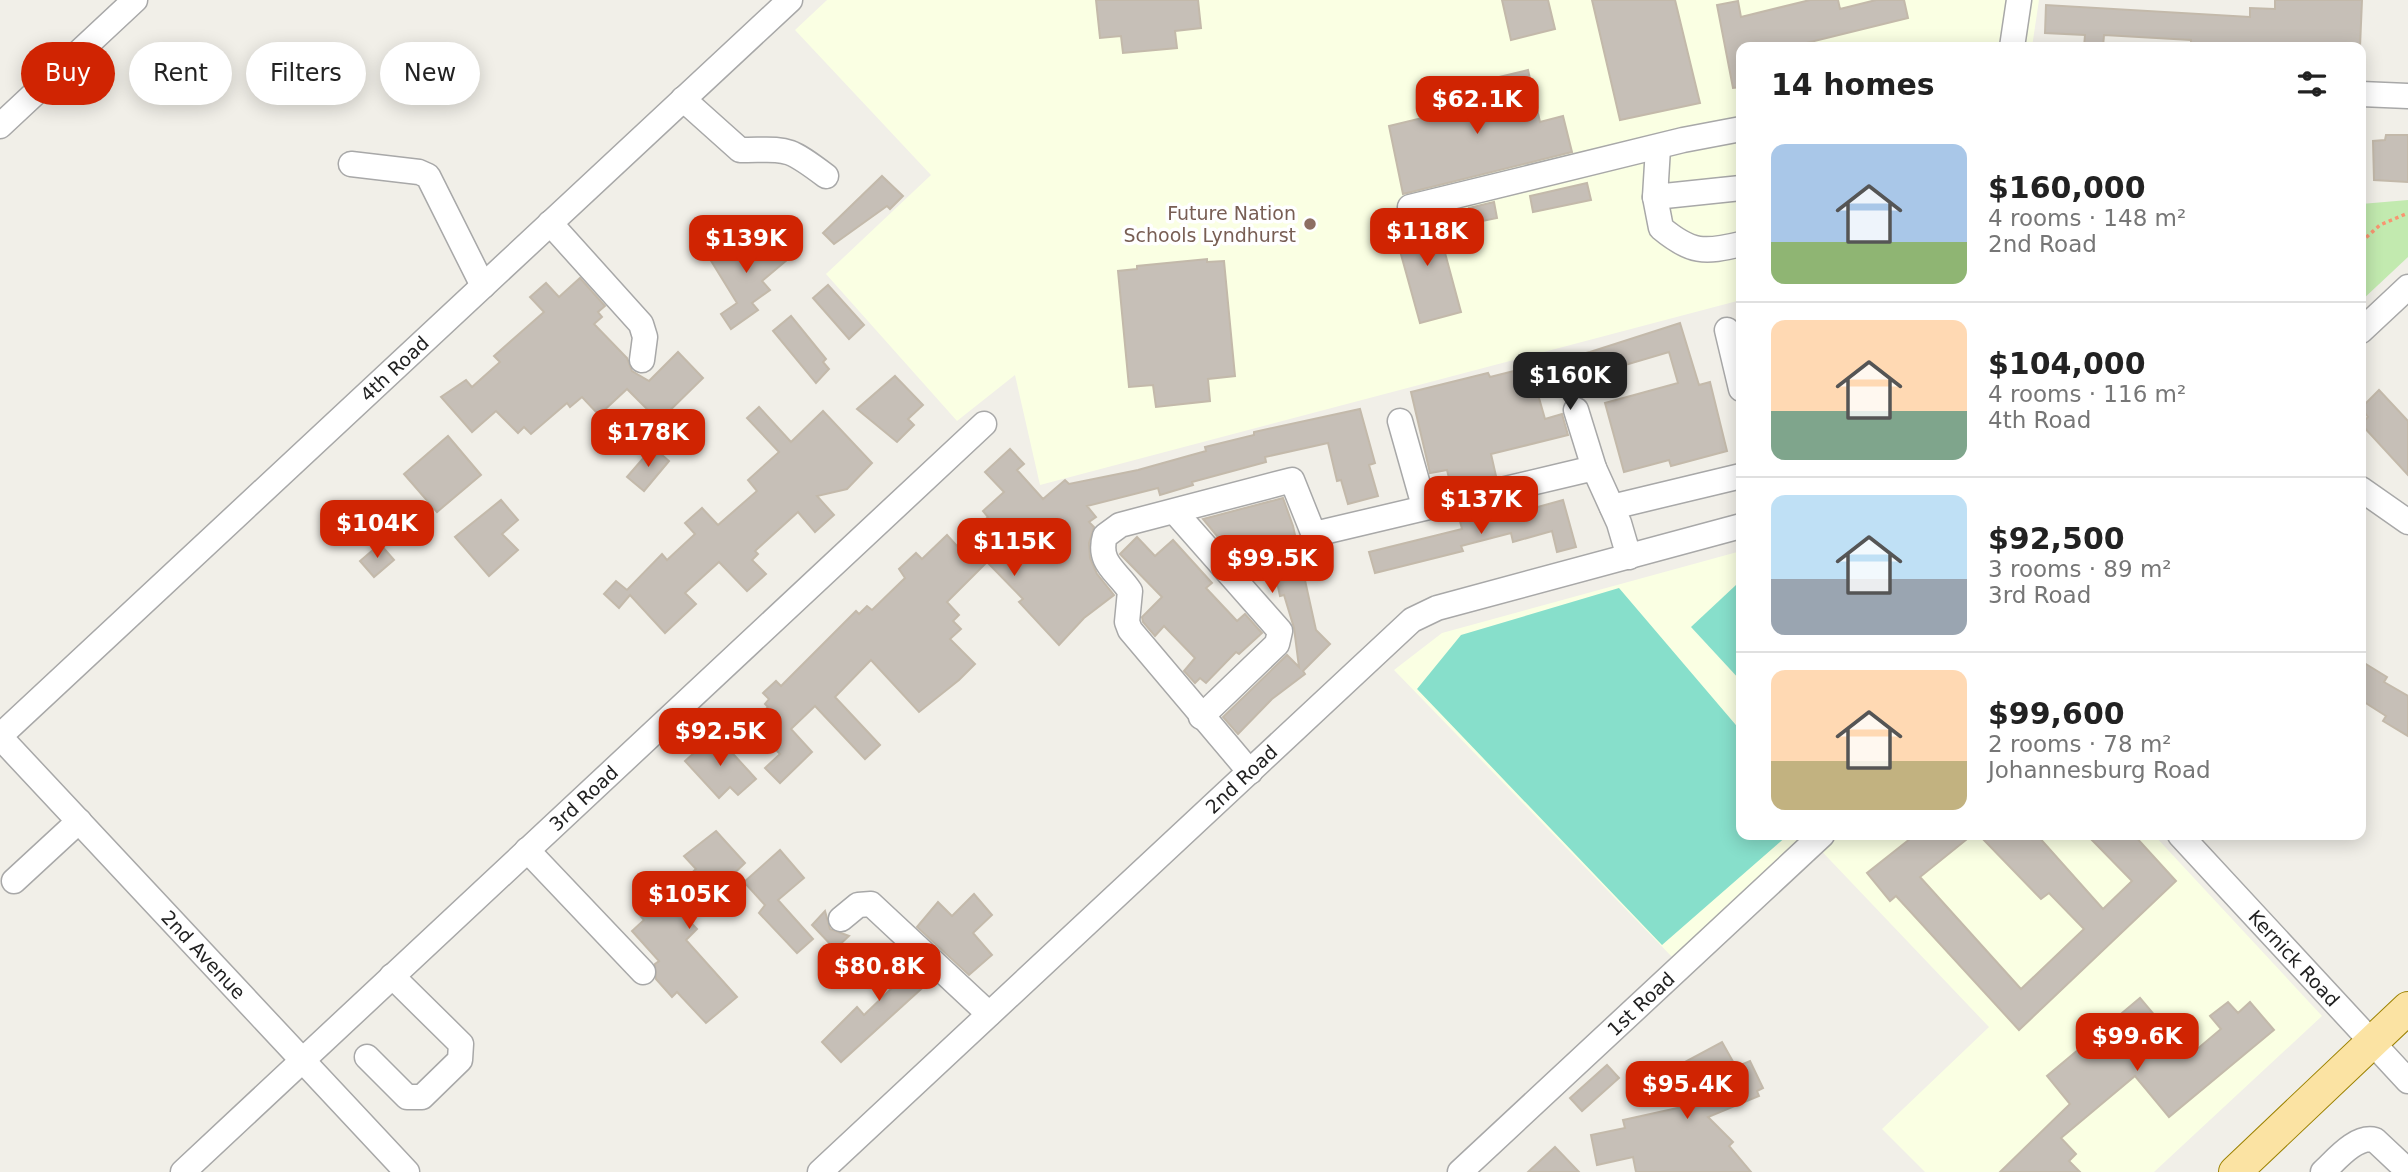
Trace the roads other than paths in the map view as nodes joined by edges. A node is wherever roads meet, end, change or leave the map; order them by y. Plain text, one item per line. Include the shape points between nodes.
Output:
1 (135, 0) edge
2 (790, 0) edge
3 (2019, 0) edge
4 (2013, 42) edge
5 (2366, 94) edge
6 (2408, 96) edge
7 (683, 99) junction
8 (0, 126) edge
9 (1736, 130) edge
10 (1658, 148) junction
11 (351, 164) dead end
12 (826, 176) dead end
13 (1736, 189) edge
14 (1655, 197) junction
15 (1410, 207) dead end
16 (550, 223) junction
17 (1736, 245) edge
18 (483, 286) junction
19 (2408, 287) edge
20 (2366, 326) edge
21 (1727, 330) dead end
22 (642, 360) dead end
23 (1736, 364) edge
24 (1576, 410) dead end
25 (1400, 421) dead end
26 (984, 424) dead end
27 (1594, 468) junction
28 (1736, 477) edge
29 (2366, 493) edge
30 (1424, 506) junction
31 (1612, 507) junction
32 (1175, 512) junction
33 (2408, 522) edge
34 (1736, 527) edge
35 (1629, 557) junction
36 (1202, 716) junction
37 (0, 736) edge
38 (1250, 772) junction
39 (79, 821) junction
40 (1817, 840) edge
41 (2185, 840) edge
42 (527, 850) junction
43 (14, 881) dead end
44 (841, 919) dead end
45 (643, 972) dead end
46 (392, 976) junction
47 (2408, 1008) edge
48 (989, 1014) junction
49 (2372, 1042) junction
50 (368, 1058) dead end
51 (302, 1060) junction
52 (2408, 1080) edge
53 (2408, 1171) edge
54 (183, 1172) edge
55 (407, 1172) edge
56 (820, 1172) edge
57 (1460, 1172) edge
58 (2235, 1172) edge
59 (2323, 1172) edge

1 - 8 street
2 - 7 street, 4th Road
3 - 4 street
5 - 6 street
7 - 12 street via 740,150 780,148
7 - 16 street, 4th Road
9 - 10 street
10 - 14 street
10 - 15 street
11 - 18 street via 428,176
13 - 14 street
14 - 17 street via 1661,228 1682,246 1710,251
16 - 18 street, 4th Road
16 - 22 street via 641,324 645,337
18 - 37 street, 4th Road
19 - 20 street
21 - 23 street
24 - 27 street
25 - 30 street
26 - 42 street, 3rd Road
27 - 30 street
27 - 31 street
28 - 31 street
29 - 33 street
30 - 32 street via 1316,533 1297,484 1289,480
31 - 35 street
32 - 36 street via 1280,631 1277,644
32 - 36 street via 1120,524 1105,536 1102,553 1130,591 1130,629
34 - 35 street, 2nd Road
35 - 38 street, 2nd Road via 1419,616
36 - 38 street
37 - 39 street, 2nd Avenue
38 - 48 street, 2nd Road
39 - 43 street
39 - 51 street, 2nd Avenue
40 - 57 street, 1st Road
41 - 49 street, Kernick Road
42 - 45 street
42 - 46 street, 3rd Road
44 - 48 street via 858,905 871,904
46 - 50 street via 461,1044 460,1060 415,1099 407,1097
46 - 51 street, 3rd Road
47 - 49 main road
48 - 56 street, 2nd Road
49 - 52 street, Kernick Road
49 - 58 main road
51 - 54 street, 3rd Road
51 - 55 street, 2nd Avenue
53 - 59 street via 2375,1140 2365,1139

